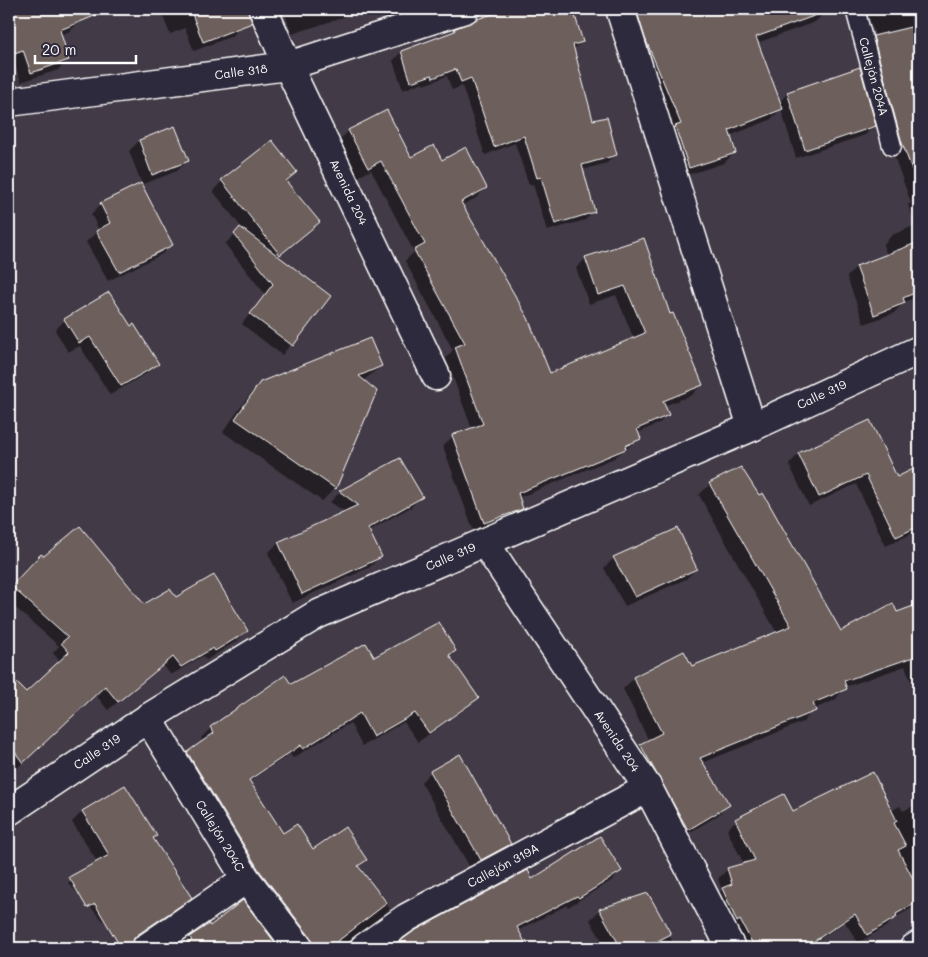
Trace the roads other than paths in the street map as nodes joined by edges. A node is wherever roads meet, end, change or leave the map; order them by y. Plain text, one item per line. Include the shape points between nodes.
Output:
1 (263, 9) edge
2 (465, 9) edge
3 (620, 9) edge
4 (855, 9) edge
5 (288, 66) junction
6 (9, 102) edge
7 (892, 146) dead end
8 (919, 350) edge
9 (436, 376) dead end
10 (752, 427) junction
11 (486, 543) junction
12 (148, 718) junction
13 (648, 788) junction
14 (9, 812) edge
15 (246, 879) junction
16 (919, 945) edge
17 (146, 948) edge
18 (299, 948) edge
19 (364, 948) edge
20 (731, 948) edge
21 (914, 948) edge

1 - 5 street, Avenida 204
2 - 5 street, Calle 318
3 - 10 street
4 - 7 lane, Callejón 204A
5 - 6 street, Calle 318
5 - 9 street, Avenida 204
8 - 10 street, Calle 319
10 - 11 street, Calle 319
11 - 12 street, Calle 319 via 316,615
11 - 13 street, Avenida 204
12 - 14 street, Calle 319
12 - 15 street, Callejón 204C
13 - 19 street, Callejón 319A via 406,918
13 - 20 street, Avenida 204
15 - 17 street
15 - 18 street, Callejón 204C
16 - 21 street

